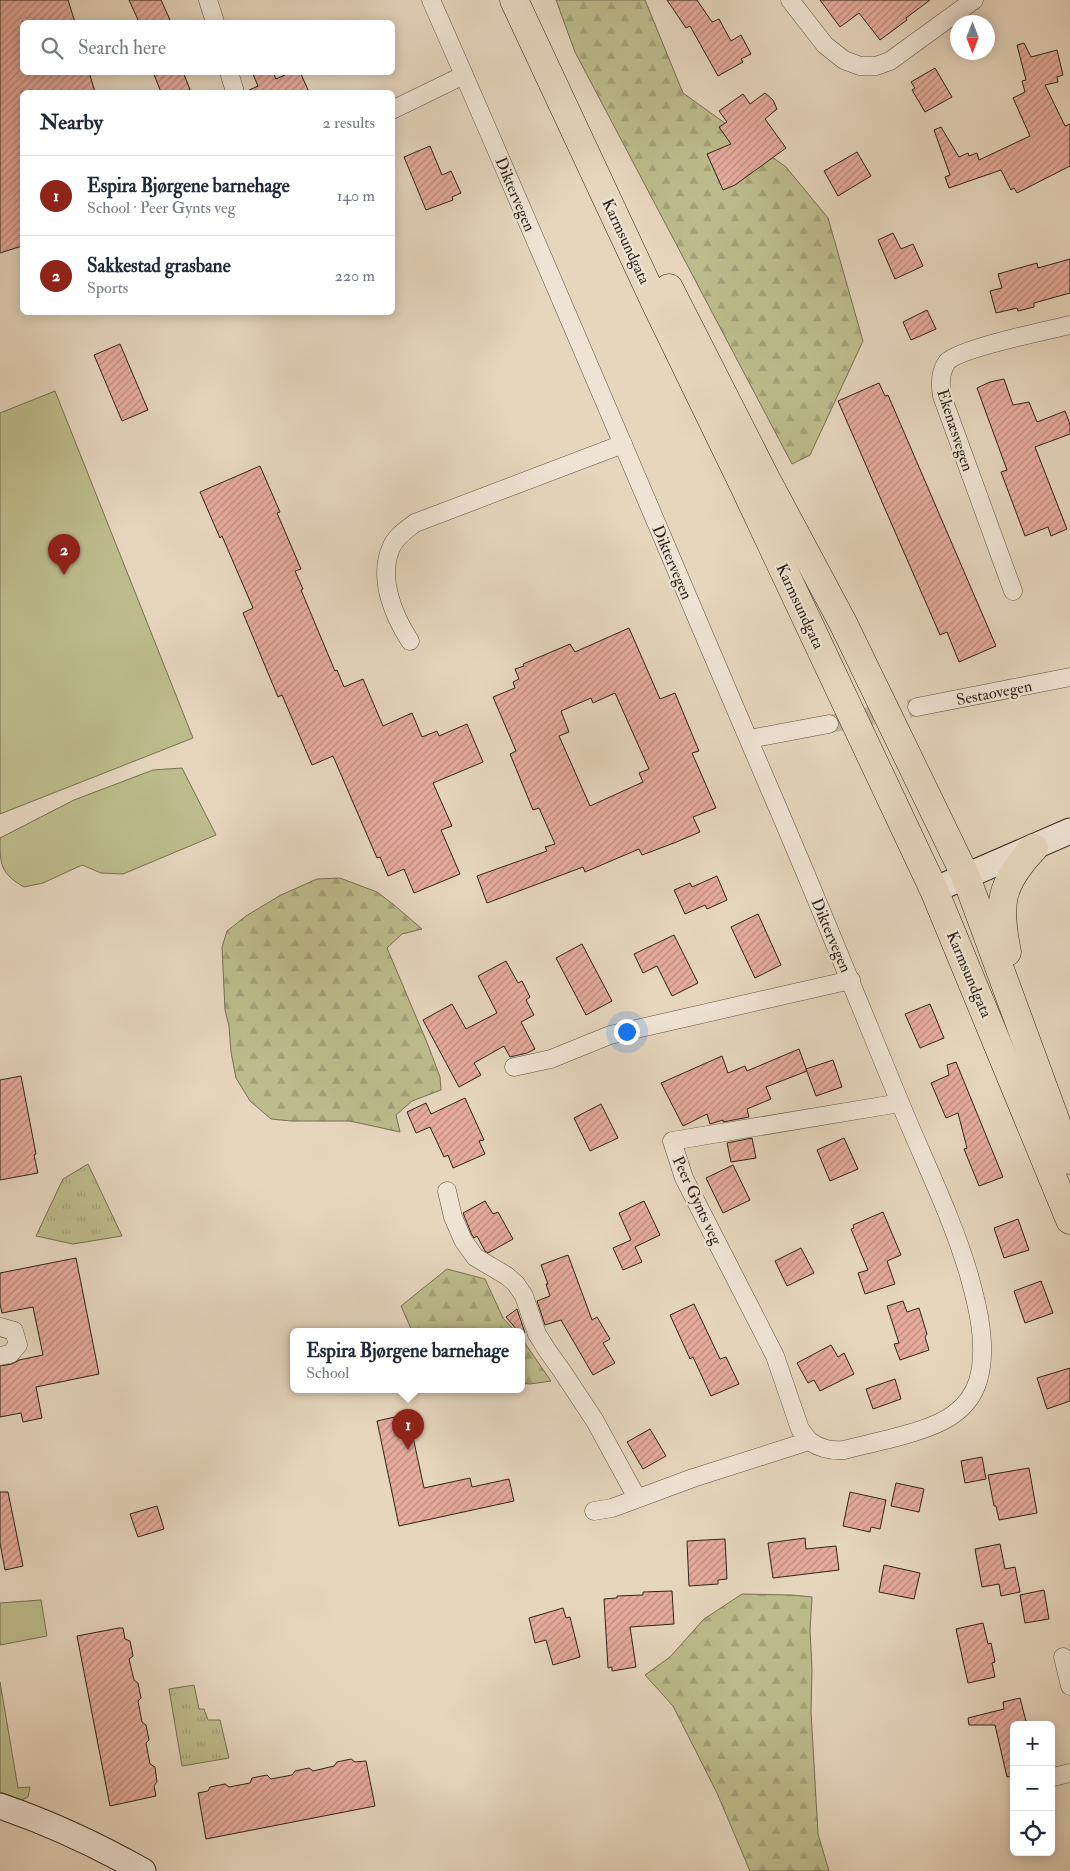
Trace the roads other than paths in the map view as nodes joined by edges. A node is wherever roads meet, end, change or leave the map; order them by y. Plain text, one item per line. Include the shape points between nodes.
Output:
1 (208, 0) edge
2 (431, 0) edge
3 (514, 0) edge
4 (533, 0) edge
5 (790, 0) edge
6 (974, 0) edge
7 (214, 20) edge
8 (230, 75) edge
9 (464, 75) junction
10 (234, 90) edge
11 (395, 109) edge
12 (1070, 325) edge
13 (623, 444) junction
14 (1013, 592) dead end
15 (410, 641) dead end
16 (1070, 676) edge
17 (917, 707) tunnel mouth
18 (828, 724) tunnel mouth
19 (748, 739) junction
20 (1070, 831) edge
21 (1034, 848) junction
22 (966, 877) junction
23 (934, 890) junction
24 (851, 980) junction
25 (1012, 1001) junction
26 (514, 1067) dead end
27 (900, 1102) junction
28 (1070, 1160) edge
29 (447, 1191) dead end
30 (1070, 1220) edge
31 (0, 1327) edge
32 (0, 1356) edge
33 (809, 1441) junction
34 (636, 1498) junction
35 (594, 1511) dead end
36 (1063, 1657) dead end
37 (1070, 1686) edge
38 (0, 1806) edge
39 (144, 1871) edge

1 - 7 street
2 - 9 street, Diktervegen
3 - 23 highway, Karmsundgata
4 - 22 highway, Karmsundgata via 671,292 843,623
5 - 6 street via 825,45 844,60 860,66 876,66 890,61
8 - 10 street
9 - 11 street
9 - 13 street, Diktervegen
12 - 14 street, Ekenæsvegen via 956,355 947,362 942,374 942,396
13 - 15 street via 415,523 401,533 391,547 386,579 391,602
13 - 19 street, Diktervegen
16 - 17 street, Sestaovegen
18 - 19 street
19 - 24 street, Diktervegen
20 - 21 street
21 - 22 street
21 - 25 highway via 1017,866 1010,880 1001,914
22 - 23 street
22 - 25 highway, Karmsundgata
23 - 30 highway, Karmsundgata
24 - 26 street via 610,1036 551,1058
24 - 27 street, Diktervegen
25 - 28 highway, Karmsundgata
27 - 33 street, Diktervegen via 968,1273 981,1339 977,1383 969,1400 955,1414 938,1423 844,1450 819,1448
27 - 33 street, Peer Gynts veg via 672,1141 684,1178 775,1356 800,1429
29 - 34 street via 463,1240 475,1257 516,1284 524,1296 537,1334 595,1421
31 - 32 street via 14,1331 18,1344 10,1354
33 - 34 street
34 - 35 street
36 - 37 street
38 - 39 street via 102,1848

